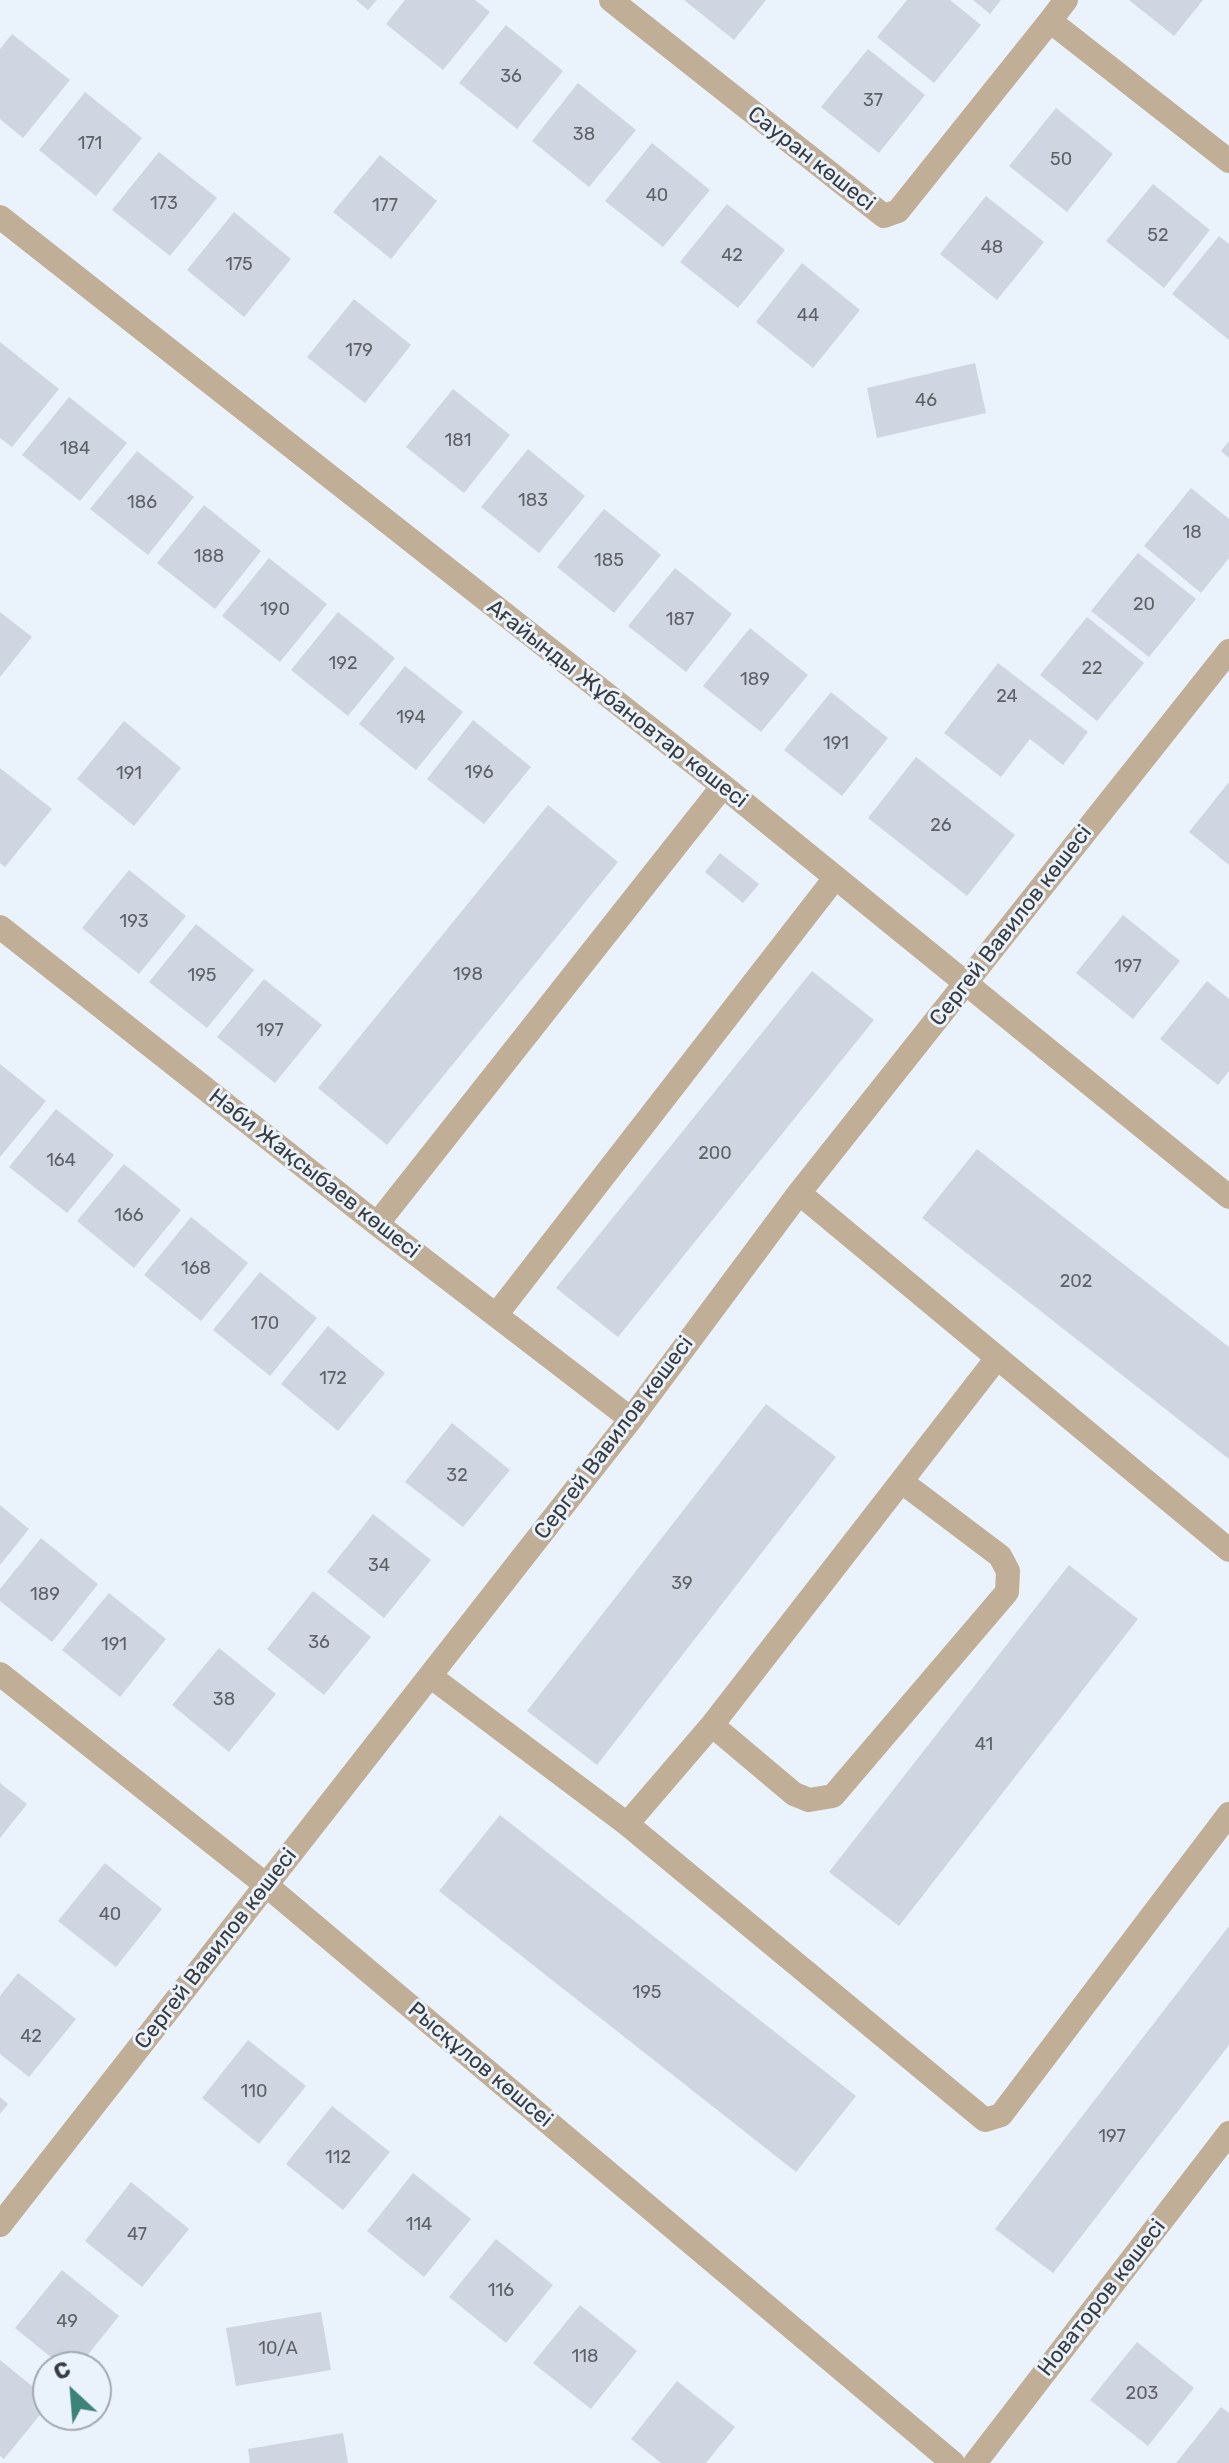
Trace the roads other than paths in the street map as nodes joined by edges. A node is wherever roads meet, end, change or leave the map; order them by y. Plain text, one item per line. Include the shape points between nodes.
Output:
1 (611, 0) edge
2 (1066, 0) edge
3 (1050, 21) junction
4 (1229, 161) edge
5 (0, 217) edge
6 (1229, 651) edge
7 (723, 786) junction
8 (835, 878) junction
9 (0, 927) edge
10 (965, 984) junction
11 (799, 1193) junction
12 (1229, 1197) edge
13 (377, 1224) junction
14 (496, 1315) junction
15 (997, 1358) junction
16 (631, 1419) junction
17 (902, 1482) junction
18 (1229, 1550) edge
19 (0, 1674) edge
20 (430, 1676) junction
21 (712, 1725) junction
22 (1229, 1814) edge
23 (627, 1824) junction
24 (266, 1885) junction
25 (1229, 2133) edge
26 (0, 2225) edge
27 (953, 2463) edge
28 (975, 2463) edge

1 - 3 street, Сауран көшесі via 884,216 898,211
2 - 3 street, Сауран көшесі
3 - 4 street
5 - 7 street, Ағайынды Жұбановтар көшесі
6 - 10 street, Сергей Вавилов көшесі
7 - 8 street, Ағайынды Жұбановтар көшесі
7 - 13 street
8 - 10 street, Ағайынды Жұбановтар көшесі
8 - 14 street
9 - 13 street, Нәби Жақсыбаев көшесі
10 - 11 street, Сергей Вавилов көшесі
10 - 12 street, Ағайынды Жұбановтар көшесі
11 - 15 street
11 - 16 street, Сергей Вавилов көшесі
13 - 14 street, Нәби Жақсыбаев көшесі
14 - 16 street, Нәби Жақсыбаев көшесі
15 - 17 street
15 - 18 street
16 - 20 street, Сергей Вавилов көшесі
17 - 21 street
17 - 21 street via 1000,1556 1008,1571 1007,1592 833,1796 809,1800 794,1794
19 - 24 street, Рысқұлов көшсеі
20 - 23 street
20 - 24 street, Сергей Вавилов көшесі
21 - 23 street
22 - 23 street via 1001,2115 985,2120
24 - 26 street, Сергей Вавилов көшесі
24 - 27 street, Рысқұлов көшсеі
25 - 28 street, Новаторов көшесі

